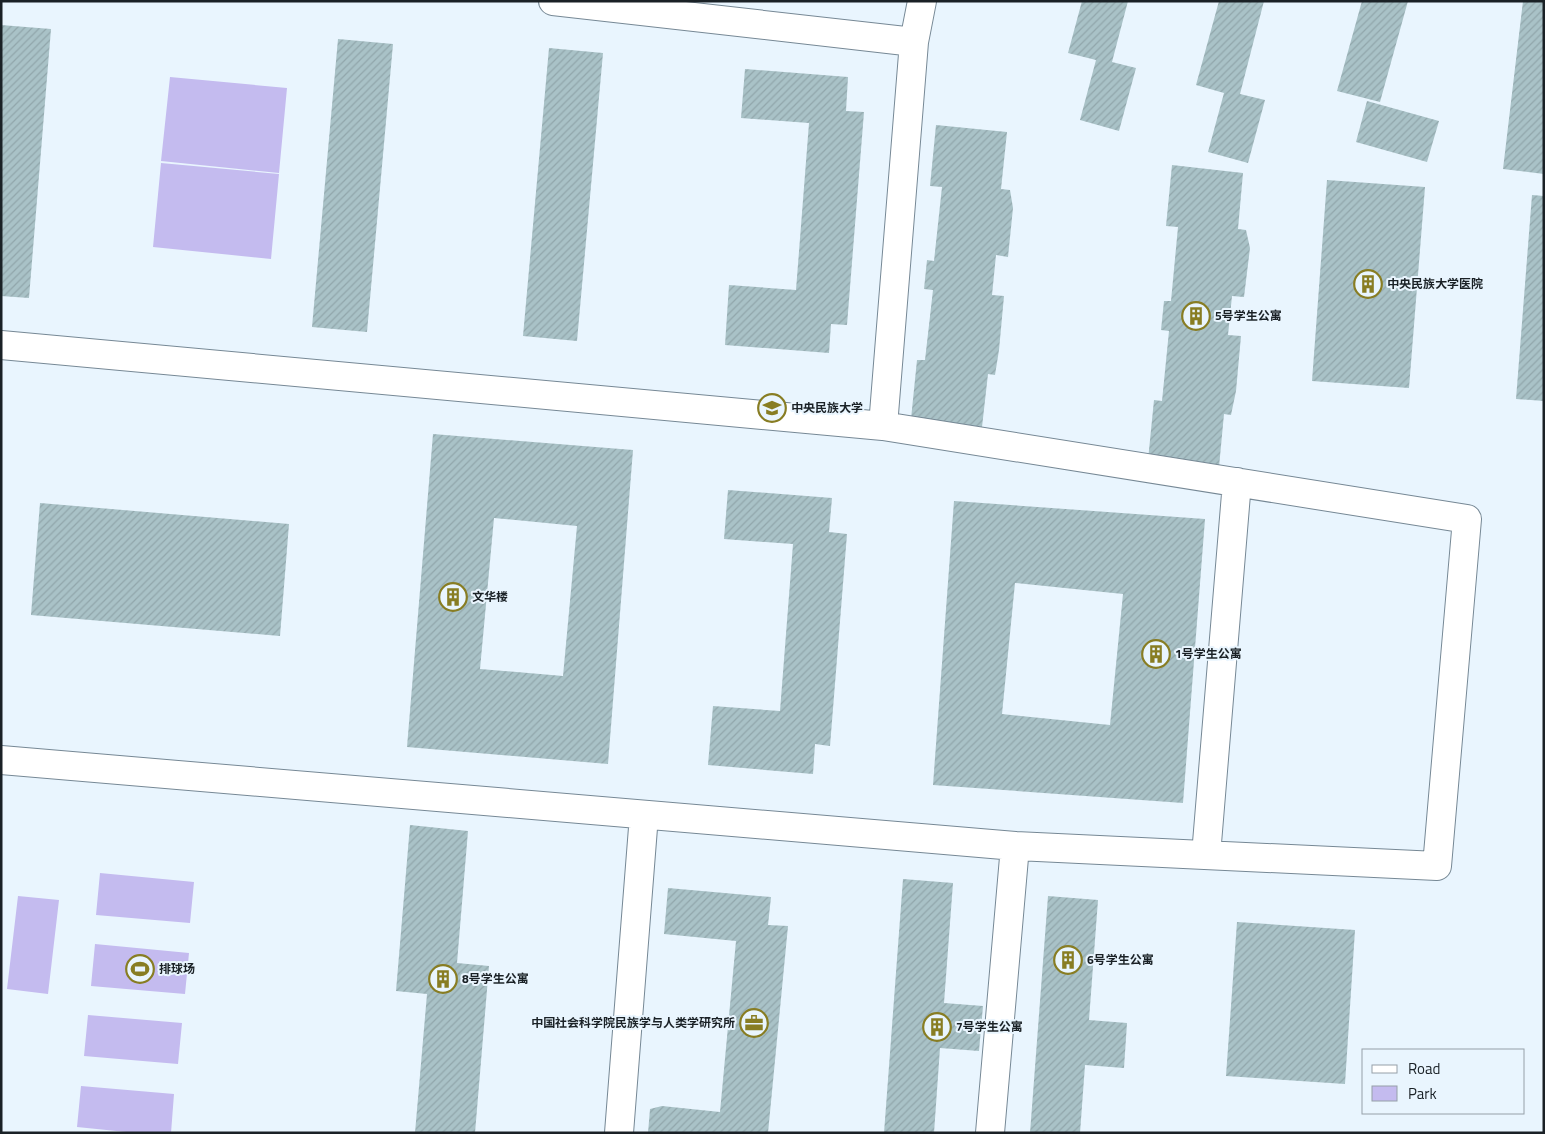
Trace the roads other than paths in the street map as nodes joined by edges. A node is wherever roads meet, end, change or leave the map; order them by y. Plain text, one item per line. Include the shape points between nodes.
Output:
1 (552, 1) edge
2 (922, 1) edge
3 (914, 42) junction
4 (1, 345) edge
5 (883, 426) junction
6 (1237, 482) junction
7 (1, 760) edge
8 (644, 815) junction
9 (1015, 846) junction
10 (1206, 855) junction
11 (619, 1133) edge
12 (990, 1133) edge

1 - 3 street
2 - 3 street
3 - 5 street
4 - 5 street
5 - 6 street via 1056,456
6 - 10 street
6 - 10 street via 1467,519 1437,866
7 - 8 street
8 - 9 street
8 - 11 street
9 - 10 street
9 - 12 street

